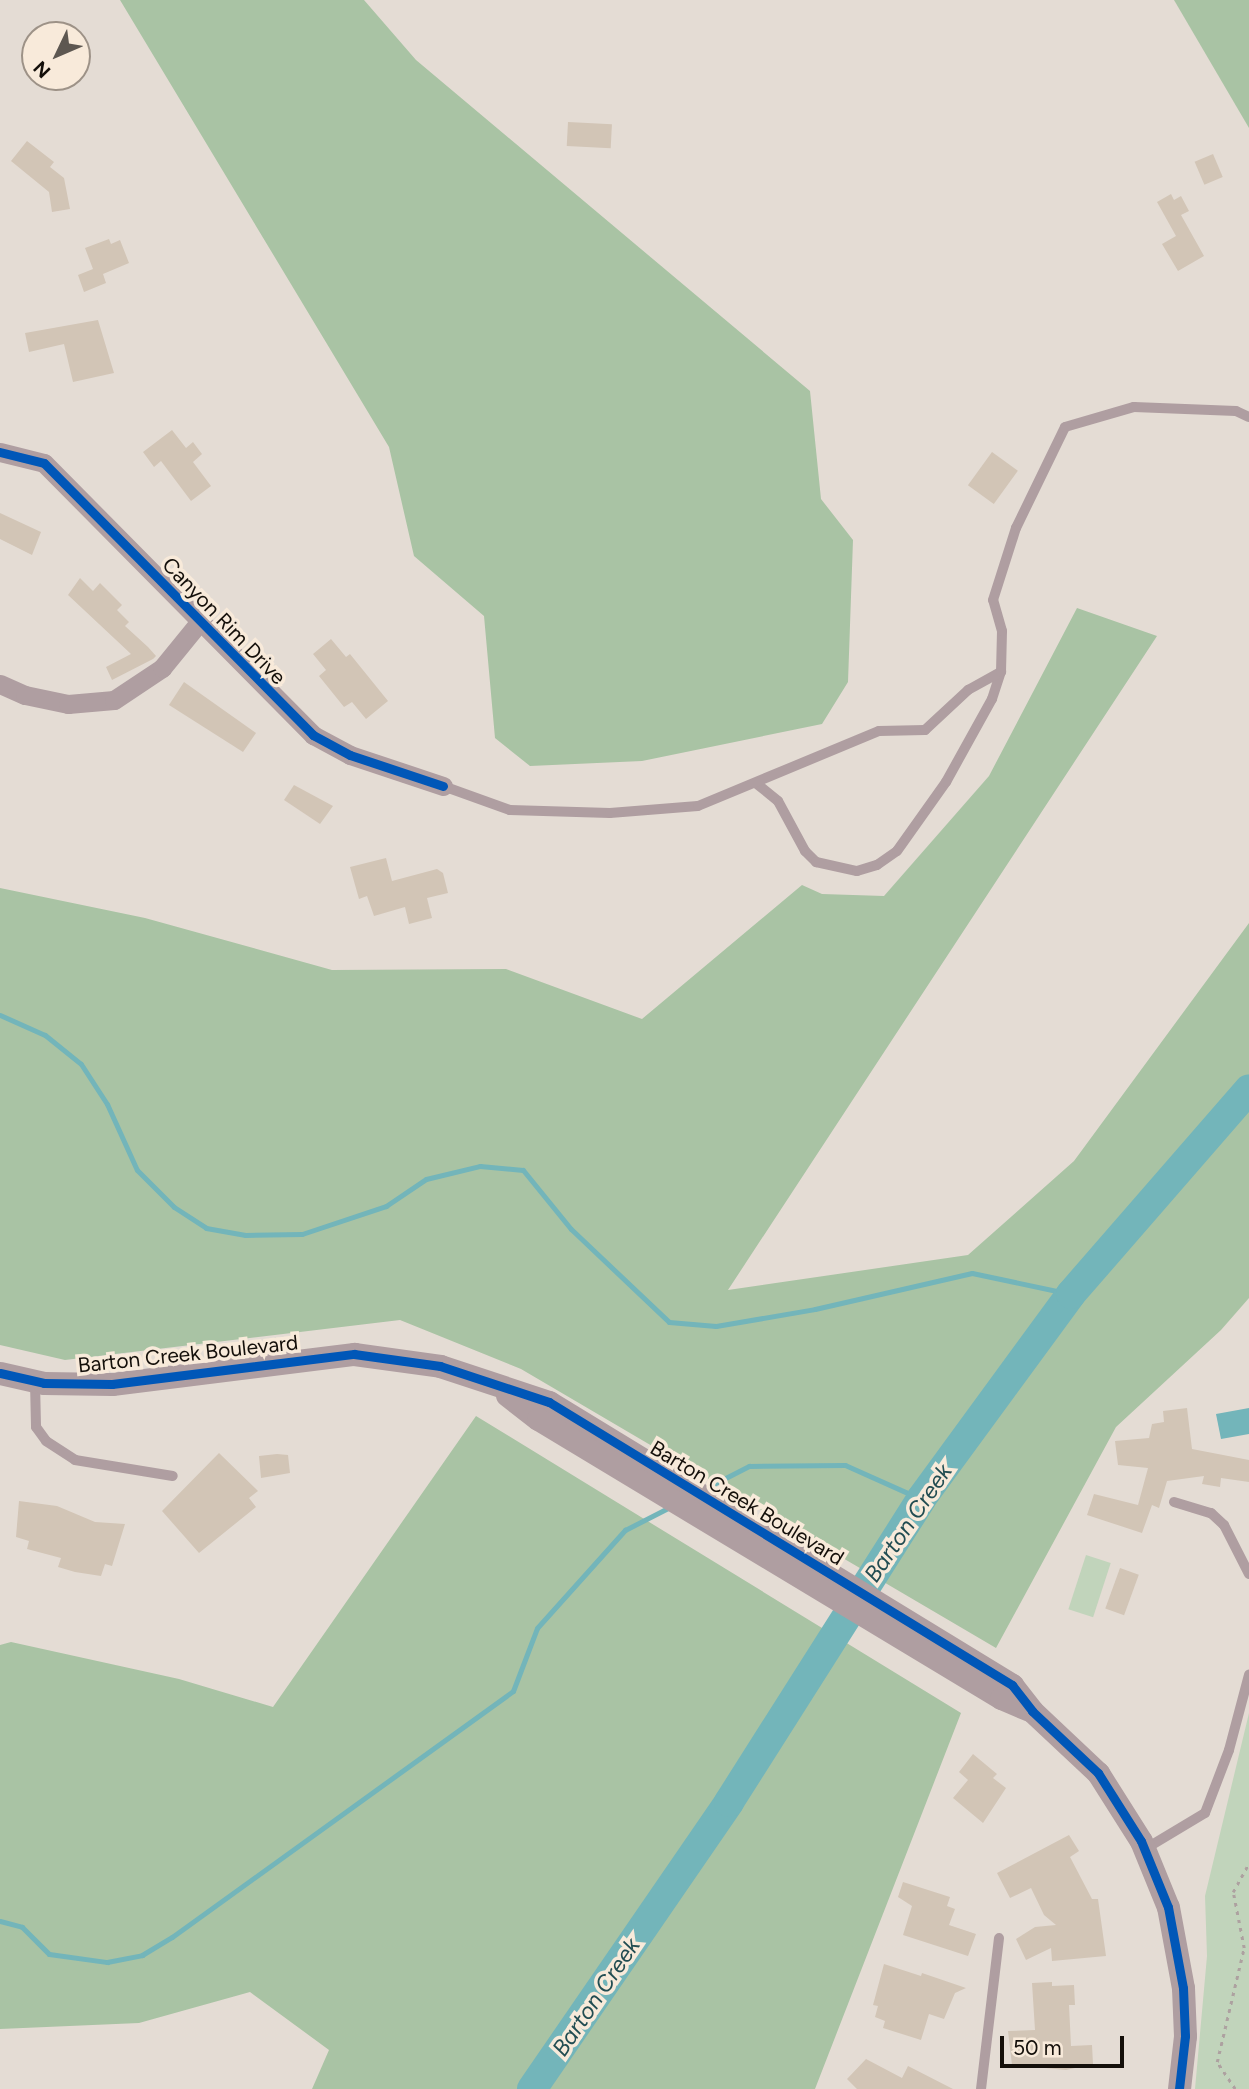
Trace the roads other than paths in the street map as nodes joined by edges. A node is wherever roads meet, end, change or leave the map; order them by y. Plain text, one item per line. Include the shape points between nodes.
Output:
1 (1249, 417) edge
2 (0, 452) edge
3 (201, 620) junction
4 (1001, 671) junction
5 (0, 684) edge
6 (757, 784) junction
7 (443, 786) joint
8 (0, 1373) edge
9 (35, 1381) junction
10 (173, 1476) dead end
11 (1174, 1502) dead end
12 (1249, 1574) edge
13 (1249, 1675) edge
14 (1145, 1850) junction
15 (999, 1938) dead end
16 (981, 2089) edge
17 (1179, 2089) edge

1 - 4 lane via 1236,411 1134,407 1065,426 1016,528 993,600 1002,631
2 - 3 street, Canyon Rim Drive via 44,463
3 - 5 street via 162,668 114,700 68,704 24,695
3 - 7 street, Canyon Rim Drive via 313,735 350,755
4 - 6 lane via 968,690 925,730 879,731
4 - 6 lane via 992,699 946,782 897,850 877,865 857,871 816,862 805,851 778,800
6 - 7 lane via 698,806 610,813 510,810
8 - 9 street, Barton Creek Boulevard
9 - 10 lane via 33,1413 46,1441 75,1460
9 - 14 street, Barton Creek Boulevard via 112,1384 354,1354 440,1366 500,1389 1006,1691 1098,1773
11 - 12 lane via 1211,1513 1224,1525
13 - 14 lane via 1229,1750 1205,1812
14 - 17 street, Barton Creek Boulevard via 1168,1907 1184,1988
15 - 16 lane

